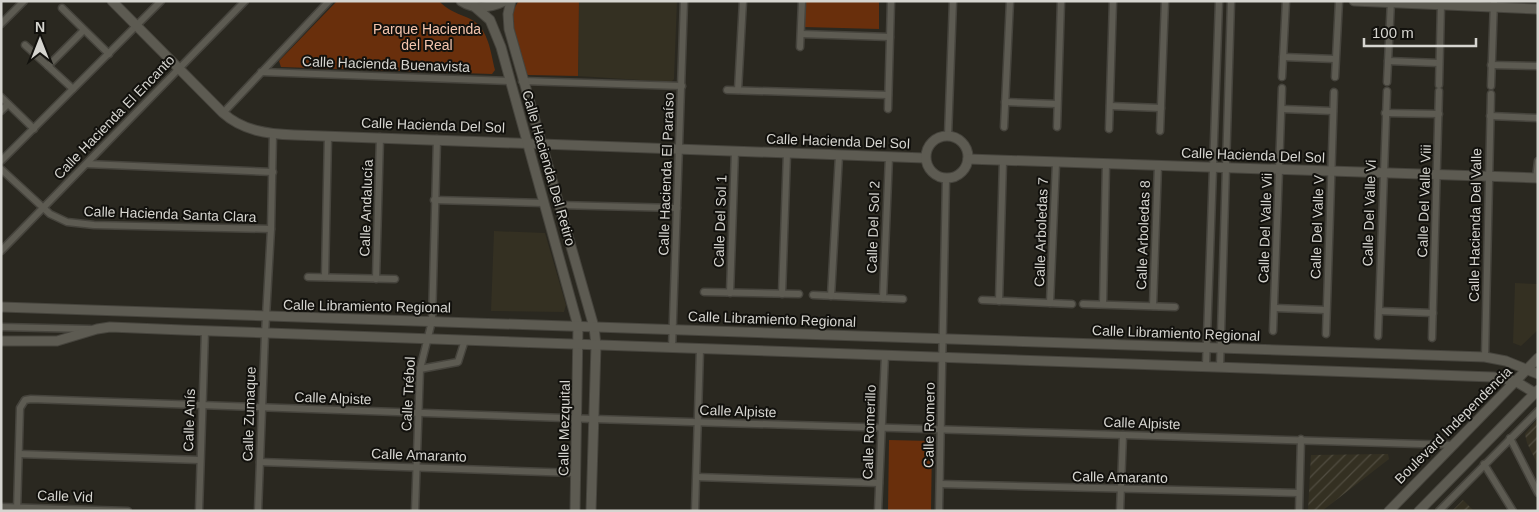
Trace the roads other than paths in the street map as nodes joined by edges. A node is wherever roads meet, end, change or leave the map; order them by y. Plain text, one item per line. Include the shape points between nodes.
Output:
1 (24, 1) edge
2 (112, 1) edge
3 (161, 1) edge
4 (245, 1) edge
5 (329, 1) edge
6 (460, 1) edge
7 (505, 1) edge
8 (511, 1) edge
9 (684, 1) edge
10 (743, 1) edge
11 (802, 1) edge
12 (891, 1) edge
13 (953, 1) edge
14 (1010, 1) edge
15 (1061, 1) edge
16 (1113, 1) edge
17 (1165, 1) edge
18 (1219, 1) edge
19 (1231, 1) edge
20 (1286, 1) edge
21 (1338, 1) edge
22 (1354, 1) edge
23 (1391, 2) edge
24 (1493, 4) edge
25 (1441, 5) junction
26 (474, 7) junction
27 (62, 8) dead end
28 (1538, 9) edge
29 (1, 24) edge
30 (137, 26) junction
31 (84, 30) junction
32 (801, 34) junction
33 (890, 36) junction
34 (25, 45) dead end
35 (800, 47) dead end
36 (109, 54) junction
37 (1283, 57) junction
38 (1335, 59) junction
39 (1388, 61) junction
40 (1439, 63) junction
41 (1491, 65) junction
42 (48, 66) junction
43 (1538, 66) edge
44 (178, 68) junction
45 (261, 72) junction
46 (1282, 77) dead end
47 (1335, 77) dead end
48 (510, 81) junction
49 (522, 81) junction
50 (1386, 82) dead end
51 (682, 86) junction
52 (1491, 86) dead end
53 (1282, 88) dead end
54 (73, 89) junction
55 (727, 90) dead end
56 (738, 90) junction
57 (1334, 92) dead end
58 (1387, 92) dead end
59 (1491, 94) dead end
60 (888, 95) junction
61 (1, 97) edge
62 (1005, 102) junction
63 (8, 104) junction
64 (1058, 104) junction
65 (1110, 106) junction
66 (1161, 108) junction
67 (888, 109) dead end
68 (1282, 109) junction
69 (1, 111) edge
70 (1333, 111) junction
71 (1385, 112) junction
72 (222, 113) junction
73 (1439, 114) junction
74 (1490, 116) junction
75 (1538, 118) edge
76 (1004, 127) dead end
77 (1057, 127) dead end
78 (34, 129) junction
79 (1109, 129) dead end
80 (1160, 131) dead end
81 (273, 134) junction
82 (328, 136) junction
83 (948, 136) junction
84 (380, 137) junction
85 (437, 139) junction
86 (527, 142) junction
87 (540, 143) junction
88 (680, 148) junction
89 (734, 151) junction
90 (787, 153) junction
91 (839, 156) junction
92 (888, 157) junction
93 (925, 158) junction
94 (968, 159) junction
95 (1, 161) edge
96 (1003, 161) junction
97 (1538, 161) edge
98 (1056, 163) junction
99 (87, 164) junction
100 (1106, 164) junction
101 (1158, 165) junction
102 (1212, 166) junction
103 (1225, 167) junction
104 (1, 168) edge
105 (1280, 169) junction
106 (1331, 171) junction
107 (273, 172) junction
108 (1382, 173) junction
109 (1437, 176) junction
110 (1488, 176) junction
111 (946, 178) junction
112 (1537, 178) edge
113 (434, 200) junction
114 (543, 203) junction
115 (558, 205) junction
116 (43, 207) junction
117 (677, 208) junction
118 (271, 229) junction
119 (1, 251) edge
120 (308, 277) dead end
121 (324, 277) junction
122 (376, 279) junction
123 (395, 279) dead end
124 (704, 292) dead end
125 (730, 293) junction
126 (782, 294) junction
127 (799, 294) dead end
128 (813, 295) dead end
129 (831, 296) junction
130 (883, 298) junction
131 (903, 299) dead end
132 (982, 300) dead end
133 (999, 301) junction
134 (1050, 303) junction
135 (1072, 304) dead end
136 (1083, 304) dead end
137 (1103, 304) junction
138 (1153, 306) junction
139 (1, 307) edge
140 (1175, 307) dead end
141 (1275, 308) junction
142 (1326, 310) junction
143 (1379, 310) junction
144 (1433, 313) junction
145 (266, 317) junction
146 (432, 321) junction
147 (578, 326) junction
148 (1, 327) edge
149 (594, 327) junction
150 (98, 329) junction
151 (672, 330) junction
152 (205, 331) junction
153 (1273, 331) dead end
154 (265, 334) junction
155 (1326, 334) dead end
156 (1378, 336) dead end
157 (1432, 338) dead end
158 (426, 339) junction
159 (942, 339) junction
160 (465, 340) junction
161 (1, 341) edge
162 (579, 345) junction
163 (596, 345) junction
164 (672, 348) junction
165 (1206, 348) junction
166 (1220, 348) junction
167 (700, 349) junction
168 (885, 355) junction
169 (942, 357) junction
170 (1485, 357) junction
171 (1538, 358) edge
172 (1206, 365) junction
173 (1220, 366) junction
174 (1528, 368) junction
175 (420, 369) junction
176 (1538, 374) edge
177 (1515, 381) junction
178 (1536, 391) edge
179 (201, 406) junction
180 (262, 408) junction
181 (1538, 411) edge
182 (418, 413) junction
183 (577, 419) junction
184 (594, 420) junction
185 (698, 422) junction
186 (882, 428) junction
187 (942, 430) junction
188 (1123, 435) junction
189 (1510, 438) junction
190 (1302, 439) junction
191 (1454, 444) junction
192 (19, 454) junction
193 (200, 460) junction
194 (260, 462) junction
195 (1484, 464) junction
196 (417, 468) junction
197 (576, 473) junction
198 (696, 477) junction
199 (879, 483) junction
200 (940, 484) junction
201 (1121, 490) junction
202 (1299, 493) junction
203 (1538, 493) edge
204 (1, 507) edge
205 (17, 509) edge
206 (128, 511) edge
207 (199, 511) edge
208 (258, 511) edge
209 (415, 511) edge
210 (575, 511) edge
211 (591, 511) edge
212 (695, 511) edge
213 (878, 511) edge
214 (939, 511) edge
215 (1120, 511) edge
216 (1299, 511) edge
217 (1389, 511) edge
218 (1419, 511) edge
219 (1439, 511) edge
220 (1513, 511) edge

1 - 29 street
2 - 30 street, Calle Hacienda Del Sol
3 - 30 street
4 - 44 street, Calle Hacienda El Encanto
5 - 45 street
6 - 26 street
7 - 26 street via 495,6
8 - 49 street, Calle Hacienda Del Retiro via 509,29
9 - 51 street, Calle Hacienda El Paraíso
10 - 56 street
11 - 32 street
12 - 33 street
13 - 83 street
14 - 62 street
15 - 64 street
16 - 65 street
17 - 66 street
18 - 102 street
19 - 103 street
20 - 37 street
21 - 38 street
22 - 23 street
23 - 25 street
23 - 39 street
24 - 25 street
24 - 28 street
24 - 41 street
25 - 40 street, Calle Del Valle Viii
26 - 48 street, Calle Hacienda Del Retiro via 490,20 495,29
27 - 31 street
30 - 36 street
30 - 44 street, Calle Hacienda Del Sol
31 - 36 street
31 - 42 street
32 - 33 street
32 - 35 street
33 - 60 street
34 - 42 street
36 - 54 street
37 - 38 street
37 - 46 street
38 - 47 street
39 - 40 street
39 - 50 street
40 - 73 street, Calle Del Valle Viii
41 - 43 street
41 - 52 street
42 - 54 street
44 - 72 street, Calle Hacienda Del Sol
44 - 99 street, Calle Hacienda El Encanto
45 - 48 street, Calle Hacienda Buenavista
45 - 72 street
48 - 86 street, Calle Hacienda Del Retiro
49 - 51 street
49 - 87 street, Calle Hacienda Del Retiro
51 - 88 street, Calle Hacienda El Paraíso
53 - 68 street, Calle Del Valle Vii
54 - 78 street
55 - 56 street
56 - 60 street
57 - 70 street, Calle Del Valle V
58 - 71 street, Calle Del Valle Vi
59 - 74 street, Calle Hacienda Del Valle
60 - 67 street
61 - 63 street
62 - 64 street
62 - 76 street
63 - 69 street
63 - 78 street
64 - 77 street
65 - 66 street
65 - 79 street
66 - 80 street
68 - 70 street
68 - 105 street, Calle Del Valle Vii
70 - 106 street, Calle Del Valle V
71 - 73 street
71 - 108 street, Calle Del Valle Vi
72 - 81 street, Calle Hacienda Del Sol via 242,126
73 - 109 street, Calle Del Valle Viii
74 - 75 street
74 - 110 street, Calle Hacienda Del Valle
78 - 95 street
81 - 82 street, Calle Hacienda Del Sol
81 - 107 street, Calle Zumaque
82 - 84 street, Calle Hacienda Del Sol
82 - 121 street
83 - 93 street via 932,142
83 - 94 street via 963,143
84 - 85 street, Calle Hacienda Del Sol
84 - 122 street, Calle Andalucía
85 - 86 street, Calle Hacienda Del Sol
85 - 113 street, Calle Trébol
86 - 87 street, Calle Hacienda Del Sol
86 - 114 street, Calle Hacienda Del Retiro
87 - 88 street, Calle Hacienda Del Sol
87 - 115 street, Calle Hacienda Del Retiro
88 - 89 street, Calle Hacienda Del Sol
88 - 117 street, Calle Hacienda El Paraíso
89 - 90 street, Calle Hacienda Del Sol
89 - 125 street, Calle Del Sol 1
90 - 91 street, Calle Hacienda Del Sol
90 - 126 street
91 - 92 street, Calle Hacienda Del Sol
91 - 129 street
92 - 93 street, Calle Hacienda Del Sol
92 - 130 street, Calle Del Sol 2
93 - 111 street via 932,172
94 - 96 street, Calle Hacienda Del Sol
94 - 111 street via 961,173
96 - 98 street, Calle Hacienda Del Sol
96 - 133 street
97 - 112 street
98 - 100 street, Calle Hacienda Del Sol
98 - 134 street, Calle Arboledas 7
99 - 107 street
99 - 116 street, Calle Hacienda El Encanto
100 - 101 street, Calle Hacienda Del Sol
100 - 137 street
101 - 102 street, Calle Hacienda Del Sol
101 - 138 street, Calle Arboledas 8
102 - 103 street, Calle Hacienda Del Sol
102 - 165 street
103 - 105 street, Calle Hacienda Del Sol
103 - 166 street
104 - 116 street, Calle Hacienda Santa Clara
105 - 106 street, Calle Hacienda Del Sol
105 - 141 street, Calle Del Valle Vii
106 - 108 street, Calle Hacienda Del Sol
106 - 142 street, Calle Del Valle V
107 - 118 street, Calle Zumaque
108 - 109 street, Calle Hacienda Del Sol
108 - 143 street, Calle Del Valle Vi
109 - 110 street, Calle Hacienda Del Sol
109 - 144 street, Calle Del Valle Viii
110 - 112 street, Calle Hacienda Del Sol
110 - 170 street, Calle Hacienda Del Valle
111 - 159 street, Calle Romero
113 - 114 street
113 - 146 street, Calle Trébol
114 - 147 street, Calle Hacienda Del Retiro
115 - 117 street
115 - 149 street, Calle Hacienda Del Retiro
116 - 118 street, Calle Hacienda Santa Clara via 58,219 78,224
116 - 119 street, Calle Hacienda El Encanto
117 - 151 street, Calle Hacienda El Paraíso
118 - 145 street, Calle Zumaque
120 - 121 street
121 - 122 street
122 - 123 street
124 - 125 street
125 - 126 street
126 - 127 street
128 - 129 street
129 - 130 street
130 - 131 street
132 - 133 street
133 - 134 street
134 - 135 street
136 - 137 street
137 - 138 street
138 - 140 street
139 - 145 street, Calle Libramiento Regional
141 - 142 street
141 - 153 street, Calle Del Valle Vii
142 - 155 street, Calle Del Valle V
143 - 144 street
143 - 156 street, Calle Del Valle Vi
144 - 157 street, Calle Del Valle Viii
145 - 146 street, Calle Libramiento Regional
145 - 154 street, Calle Zumaque
146 - 147 street, Calle Libramiento Regional
146 - 158 street, Calle Trébol
147 - 149 street, Calle Libramiento Regional
147 - 162 street, Calle Hacienda Del Retiro
148 - 150 street
149 - 151 street, Calle Libramiento Regional
149 - 163 street, Calle Hacienda Del Retiro
150 - 152 street
150 - 161 street via 57,341
151 - 159 street, Calle Libramiento Regional
151 - 164 street, Calle Hacienda El Paraíso
152 - 154 street
152 - 179 street, Calle Anís
154 - 158 street
154 - 180 street, Calle Zumaque
158 - 160 street
158 - 175 street, Calle Trébol
159 - 165 street, Calle Libramiento Regional
159 - 169 street, Calle Romero
160 - 162 street
160 - 175 street via 458,362
162 - 163 street
162 - 183 street, Calle Mezquital
163 - 164 street
163 - 184 street
164 - 167 street
165 - 166 street, Calle Libramiento Regional
165 - 172 street
166 - 170 street, Calle Libramiento Regional
166 - 173 street
167 - 168 street
167 - 185 street
168 - 169 street
168 - 186 street, Calle Romerillo
169 - 172 street
169 - 187 street, Calle Romero
170 - 174 street, Calle Libramiento Regional
171 - 174 street, Boulevard Independencia
172 - 173 street
173 - 177 street via 1493,377
174 - 176 street, Calle Libramiento Regional
174 - 177 street, Boulevard Independencia
175 - 182 street, Calle Trébol
177 - 178 street
177 - 191 street, Boulevard Independencia
178 - 218 street
179 - 180 street, Calle Alpiste
179 - 192 street, Calle Alpiste via 31,399 22,402 20,408
179 - 193 street, Calle Anís
180 - 182 street, Calle Alpiste
180 - 194 street, Calle Zumaque
181 - 189 street
182 - 183 street, Calle Alpiste
182 - 196 street, Calle Trébol
183 - 184 street, Calle Alpiste
183 - 197 street, Calle Mezquital
184 - 185 street, Calle Alpiste
184 - 211 street
185 - 186 street, Calle Alpiste
185 - 198 street
186 - 187 street, Calle Alpiste
186 - 199 street, Calle Romerillo
187 - 188 street, Calle Alpiste
187 - 200 street, Calle Romero
188 - 190 street, Calle Alpiste
188 - 201 street
189 - 195 street
189 - 203 street
190 - 191 street, Calle Alpiste
190 - 202 street
191 - 217 street, Boulevard Independencia
192 - 193 street
192 - 205 street
193 - 207 street, Calle Anís
194 - 196 street, Calle Amaranto
194 - 208 street, Calle Zumaque
195 - 219 street
195 - 220 street
196 - 197 street, Calle Amaranto
196 - 209 street, Calle Trébol
197 - 210 street, Calle Mezquital
198 - 199 street
198 - 212 street
199 - 213 street, Calle Romerillo
200 - 201 street, Calle Amaranto
200 - 214 street, Calle Romero
201 - 202 street, Calle Amaranto
201 - 215 street
202 - 216 street
204 - 205 street, Calle Vid
205 - 206 street, Calle Vid

